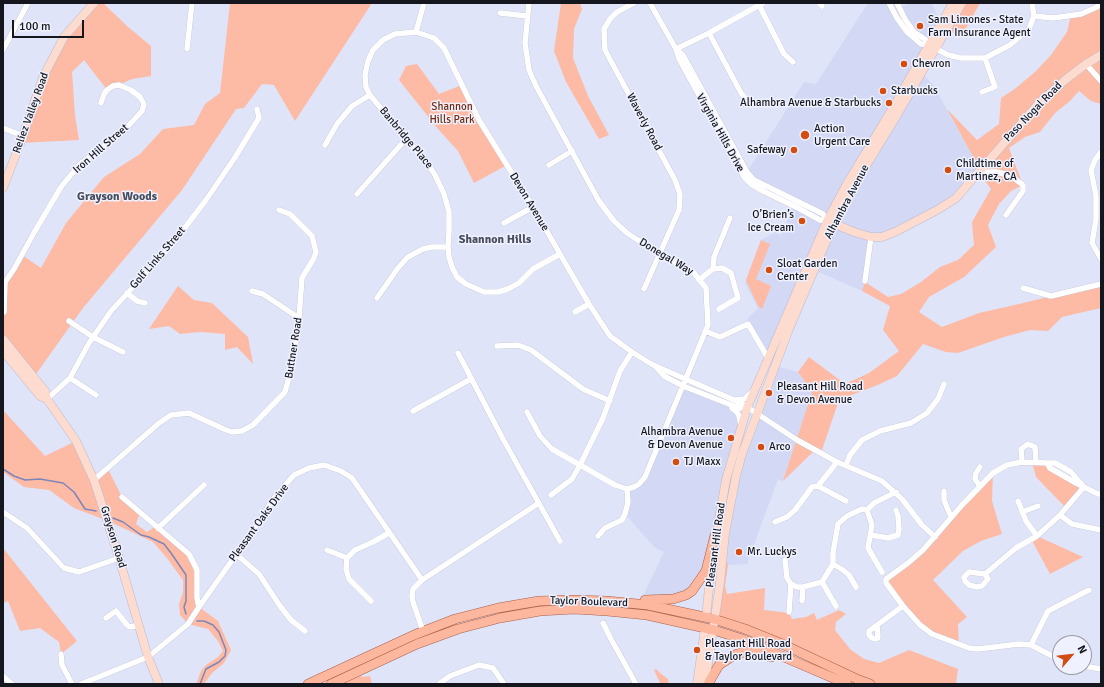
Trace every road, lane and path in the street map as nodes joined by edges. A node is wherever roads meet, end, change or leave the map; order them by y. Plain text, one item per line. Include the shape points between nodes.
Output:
1 (28, 3) edge
2 (94, 3) edge
3 (192, 3) edge
4 (424, 3) edge
5 (529, 3) edge
6 (634, 3) edge
7 (650, 3) edge
8 (889, 3) edge
9 (897, 3) edge
10 (953, 3) edge
11 (962, 3) edge
12 (1032, 3) edge
13 (1100, 3) edge
14 (761, 4) edge
15 (500, 13) dead end
16 (527, 16) junction
17 (1034, 16) junction
18 (416, 32) junction
19 (709, 33) junction
20 (933, 47) junction
21 (187, 49) dead end
22 (676, 49) junction
23 (3, 50) edge
24 (1101, 55) edge
25 (985, 58) junction
26 (792, 62) dead end
27 (1086, 64) junction
28 (1101, 81) edge
29 (982, 92) dead end
30 (370, 95) junction
31 (101, 103) dead end
32 (750, 103) dead end
33 (257, 110) dead end
34 (3, 128) edge
35 (23, 136) junction
36 (406, 139) junction
37 (325, 145) dead end
38 (572, 151) junction
39 (1101, 152) edge
40 (549, 165) dead end
41 (978, 172) junction
42 (3, 188) edge
43 (357, 194) dead end
44 (533, 207) junction
45 (279, 210) dead end
46 (1006, 215) dead end
47 (730, 218) dead end
48 (831, 222) junction
49 (504, 223) dead end
50 (871, 237) junction
51 (448, 246) junction
52 (660, 253) junction
53 (560, 254) junction
54 (1101, 259) edge
55 (714, 269) junction
56 (699, 280) junction
57 (865, 281) dead end
58 (1101, 284) edge
59 (1023, 288) dead end
60 (644, 289) dead end
61 (252, 291) dead end
62 (127, 293) junction
63 (377, 298) dead end
64 (145, 303) dead end
65 (589, 304) junction
66 (720, 309) dead end
67 (575, 312) dead end
68 (3, 314) edge
69 (299, 318) junction
70 (69, 321) dead end
71 (705, 331) junction
72 (93, 337) junction
73 (3, 339) edge
74 (497, 346) dead end
75 (3, 350) edge
76 (123, 352) dead end
77 (632, 352) junction
78 (458, 353) dead end
79 (768, 358) junction
80 (653, 365) junction
81 (70, 378) junction
82 (686, 378) junction
83 (471, 379) junction
84 (944, 384) dead end
85 (683, 386) junction
86 (754, 391) junction
87 (96, 395) dead end
88 (47, 399) junction
89 (610, 401) junction
90 (729, 402) junction
91 (747, 408) junction
92 (413, 411) dead end
93 (528, 412) dead end
94 (757, 414) junction
95 (741, 426) junction
96 (837, 462) junction
97 (1022, 462) junction
98 (1036, 462) junction
99 (580, 465) junction
100 (846, 465) junction
101 (980, 467) dead end
102 (94, 480) junction
103 (204, 485) dead end
104 (980, 485) junction
105 (818, 486) junction
106 (1084, 487) junction
107 (627, 489) junction
108 (944, 491) dead end
109 (896, 492) junction
110 (1101, 494) edge
111 (551, 495) dead end
112 (122, 497) dead end
113 (846, 501) dead end
114 (1018, 501) dead end
115 (539, 503) junction
116 (1038, 506) dead end
117 (868, 510) junction
118 (896, 510) dead end
119 (3, 512) edge
120 (1022, 512) junction
121 (1060, 514) junction
122 (951, 517) junction
123 (775, 522) dead end
124 (158, 528) junction
125 (1101, 530) edge
126 (389, 533) junction
127 (716, 535) junction
128 (871, 535) junction
129 (598, 536) dead end
130 (1037, 536) junction
131 (935, 537) junction
132 (560, 541) dead end
133 (327, 550) dead end
134 (236, 554) junction
135 (120, 558) junction
136 (347, 558) junction
137 (785, 560) dead end
138 (833, 564) junction
139 (882, 572) dead end
140 (985, 574) dead end
141 (422, 580) junction
142 (822, 582) junction
143 (791, 584) junction
144 (802, 587) junction
145 (856, 587) dead end
146 (1089, 590) dead end
147 (802, 600) dead end
148 (371, 601) dead end
149 (607, 601) junction
150 (836, 606) dead end
151 (903, 606) junction
152 (199, 607) junction
153 (789, 612) dead end
154 (106, 618) dead end
155 (710, 618) junction
156 (603, 623) dead end
157 (139, 625) junction
158 (877, 625) dead end
159 (704, 628) junction
160 (714, 630) junction
161 (305, 631) dead end
162 (423, 631) junction
163 (1031, 645) junction
164 (61, 654) dead end
165 (1052, 656) edge
166 (148, 657) junction
167 (801, 665) junction
168 (3, 676) edge
169 (440, 683) edge
170 (12, 684) edge
171 (72, 684) edge
172 (81, 684) edge
173 (159, 684) edge
174 (308, 684) edge
175 (331, 684) edge
176 (504, 684) edge
177 (636, 684) edge
178 (697, 684) edge
179 (706, 684) edge
180 (847, 684) edge
181 (870, 684) edge

1 - 23 street
2 - 35 main road, Reliez Valley Road via 64,37 41,82
3 - 21 street
4 - 18 street
5 - 16 street, Donegal Way
6 - 52 street, Waverly Road via 610,19 603,35 605,50 675,180 680,194 679,210
7 - 22 street, Virginia Hills Drive
8 - 20 street via 908,33 921,44
9 - 20 street via 914,32
10 - 20 main road, Alhambra Avenue
11 - 20 main road, Alhambra Avenue
12 - 17 street
13 - 17 street via 1081,14 1053,18
14 - 19 street
14 - 26 street via 784,54
15 - 16 street
16 - 38 street, Donegal Way via 525,43 529,70
17 - 25 street via 1029,29 1010,45
18 - 30 street, Banbridge Place via 395,34 383,40 373,50 365,75
18 - 44 street, Devon Avenue via 434,38 444,48 479,120
19 - 22 street
19 - 32 street via 741,93
20 - 25 street via 961,58
20 - 48 main road, Alhambra Avenue
22 - 48 street, Virginia Hills Drive via 683,55 747,172 754,180 823,214
24 - 27 main road, Paso Nogal Road
25 - 29 street via 995,87
27 - 28 street
27 - 41 main road, Paso Nogal Road via 1040,102
30 - 36 street, Banbridge Place
30 - 37 street via 352,106 337,124
31 - 68 street, Iron Hill Street via 107,90 119,85 131,90 144,104 142,112 121,134 80,164 61,187 5,282
33 - 62 street, Golf Links Street via 259,118 206,200 171,246
34 - 35 street
35 - 42 main road, Reliez Valley Road
36 - 43 street
36 - 51 street, Banbridge Place via 435,174 444,194 448,212
38 - 40 street
38 - 52 street, Donegal Way via 598,201 614,222 626,233
39 - 54 street via 1091,170 1096,196 1092,243
41 - 46 street via 1010,175 1023,185 1023,191
41 - 50 main road, Paso Nogal Road via 956,198 939,209 895,232 882,237
44 - 49 street
44 - 53 street, Devon Avenue
45 - 69 street, Buttner Road via 290,214 312,236 315,244 314,258 302,278
47 - 55 street via 714,257
48 - 50 main road, Paso Nogal Road
48 - 79 main road, Alhambra Avenue
48 - 94 main road, Alhambra Avenue
50 - 57 street
51 - 53 street, Banbridge Place via 452,268 457,277 484,292 508,289 533,269
51 - 63 street via 423,249 408,257
52 - 56 street, Donegal Way via 694,273
52 - 60 street, Waverly Road
53 - 65 street, Devon Avenue
55 - 56 street
55 - 66 street via 722,268 731,273 738,298
56 - 71 street, Donegal Way via 706,288 708,325
58 - 59 street via 1052,296
61 - 69 street via 263,294
62 - 64 street via 137,301
62 - 72 street, Golf Links Street
65 - 67 street
65 - 77 street, Devon Avenue via 610,336
69 - 102 street, Buttner Road via 285,392 253,425 242,431 232,432 189,413 174,414
70 - 72 street
71 - 79 street via 720,337 748,324
71 - 82 street, Donegal Way
72 - 76 street
72 - 81 street, Golf Links Street
73 - 88 main road, Grayson Road via 45,391
74 - 89 street via 518,345 531,350 583,389
75 - 88 main road, Grayson Road via 40,396
77 - 80 street, Devon Avenue
77 - 89 street via 620,371
78 - 83 street
79 - 86 main road, Alhambra Avenue
80 - 82 street, Devon Avenue
80 - 85 street, Devon Avenue via 664,376
81 - 87 street
81 - 88 street, Golf Links Street
82 - 85 street, Donegal Way
82 - 90 street, Devon Avenue
83 - 92 street
83 - 115 street
84 - 100 street via 927,413 911,423 880,431 862,440 850,455
85 - 90 street, Devon Avenue
85 - 107 street, Donegal Way via 645,477 639,484
86 - 90 street via 744,399
86 - 91 main road, Alhambra Avenue
88 - 102 main road, Grayson Road via 76,441
89 - 99 street
90 - 91 street, Devon Avenue via 739,408
90 - 95 street, Devon Avenue via 737,412
91 - 94 street, Devon Avenue
91 - 95 main road, Pleasant Hill Road
93 - 99 street via 540,436 552,448
94 - 96 street, Devon Avenue
94 - 155 main road, Pleasant Hill Road via 742,454 731,500 720,583
95 - 127 main road, Pleasant Hill Road via 726,480
96 - 100 street, Devon Avenue
96 - 105 street
97 - 98 street
97 - 98 street via 1021,449 1028,444 1035,447
97 - 104 street via 1007,465
98 - 106 street via 1055,463 1071,472
99 - 107 street via 615,486
99 - 111 street via 572,478
100 - 109 street, Devon Avenue via 882,481
101 - 104 street via 975,479
102 - 135 main road, Grayson Road
103 - 124 street
104 - 122 street
105 - 113 street
105 - 123 street via 812,487 787,517
106 - 110 street
106 - 121 street
107 - 129 street via 628,502 622,520 606,528
108 - 122 street via 944,500
109 - 117 street via 874,503
109 - 131 street, Devon Avenue
112 - 124 street
114 - 120 street
115 - 132 street
115 - 141 street
116 - 120 street
117 - 128 street via 872,525
117 - 138 street via 862,509 847,516 838,524
118 - 128 street via 898,535 888,538
119 - 135 street via 27,528 64,568 78,572
120 - 130 street
121 - 125 street via 1072,524
121 - 130 street
122 - 131 street
124 - 152 street via 189,554 197,570 196,598
126 - 134 street, Pleasant Oaks Drive via 352,478 324,465 294,475 274,498
126 - 136 street via 355,550
126 - 141 street, Pleasant Oaks Drive
127 - 149 main road via 706,570 686,595 660,601
127 - 155 main road, Pleasant Hill Road
128 - 139 street via 868,548
130 - 140 street via 1016,548
131 - 151 street via 908,563 886,579 886,583
133 - 136 street
134 - 152 street, Pleasant Oaks Drive
134 - 161 street via 259,574 280,606
135 - 157 main road, Grayson Road
136 - 148 street via 346,569 349,579
137 - 143 street via 787,578
138 - 142 street
138 - 145 street via 849,575
141 - 162 street via 413,589 412,596
142 - 144 street
142 - 150 street
143 - 144 street
143 - 153 street
144 - 147 street
146 - 163 street via 1048,610
149 - 155 main road, Taylor Boulevard via 648,605
149 - 162 main road, Taylor Boulevard via 539,602 498,608 455,619
151 - 158 street
151 - 163 street via 932,634 969,648
152 - 166 street, Pleasant Oaks Drive via 188,624
154 - 157 street via 116,611 130,627
155 - 159 main road, Pleasant Hill Road
155 - 160 main road, Pleasant Hill Road
155 - 181 main road, Taylor Boulevard via 782,644
156 - 177 street
157 - 166 main road, Grayson Road
159 - 160 main road, Taylor Boulevard
159 - 175 main road, Taylor Boulevard via 647,615 612,611 540,611 458,629 418,644
159 - 178 main road, Pleasant Hill Road
160 - 167 main road, Taylor Boulevard via 742,639
160 - 179 main road, Pleasant Hill Road
162 - 174 main road, Taylor Boulevard
163 - 165 street
164 - 171 street via 62,665
166 - 172 street, Pleasant Oaks Drive
166 - 173 main road, Grayson Road
167 - 179 main road via 744,652 734,655 720,666
167 - 180 main road, Taylor Boulevard
168 - 170 street
169 - 176 street via 450,676 479,665 493,668

